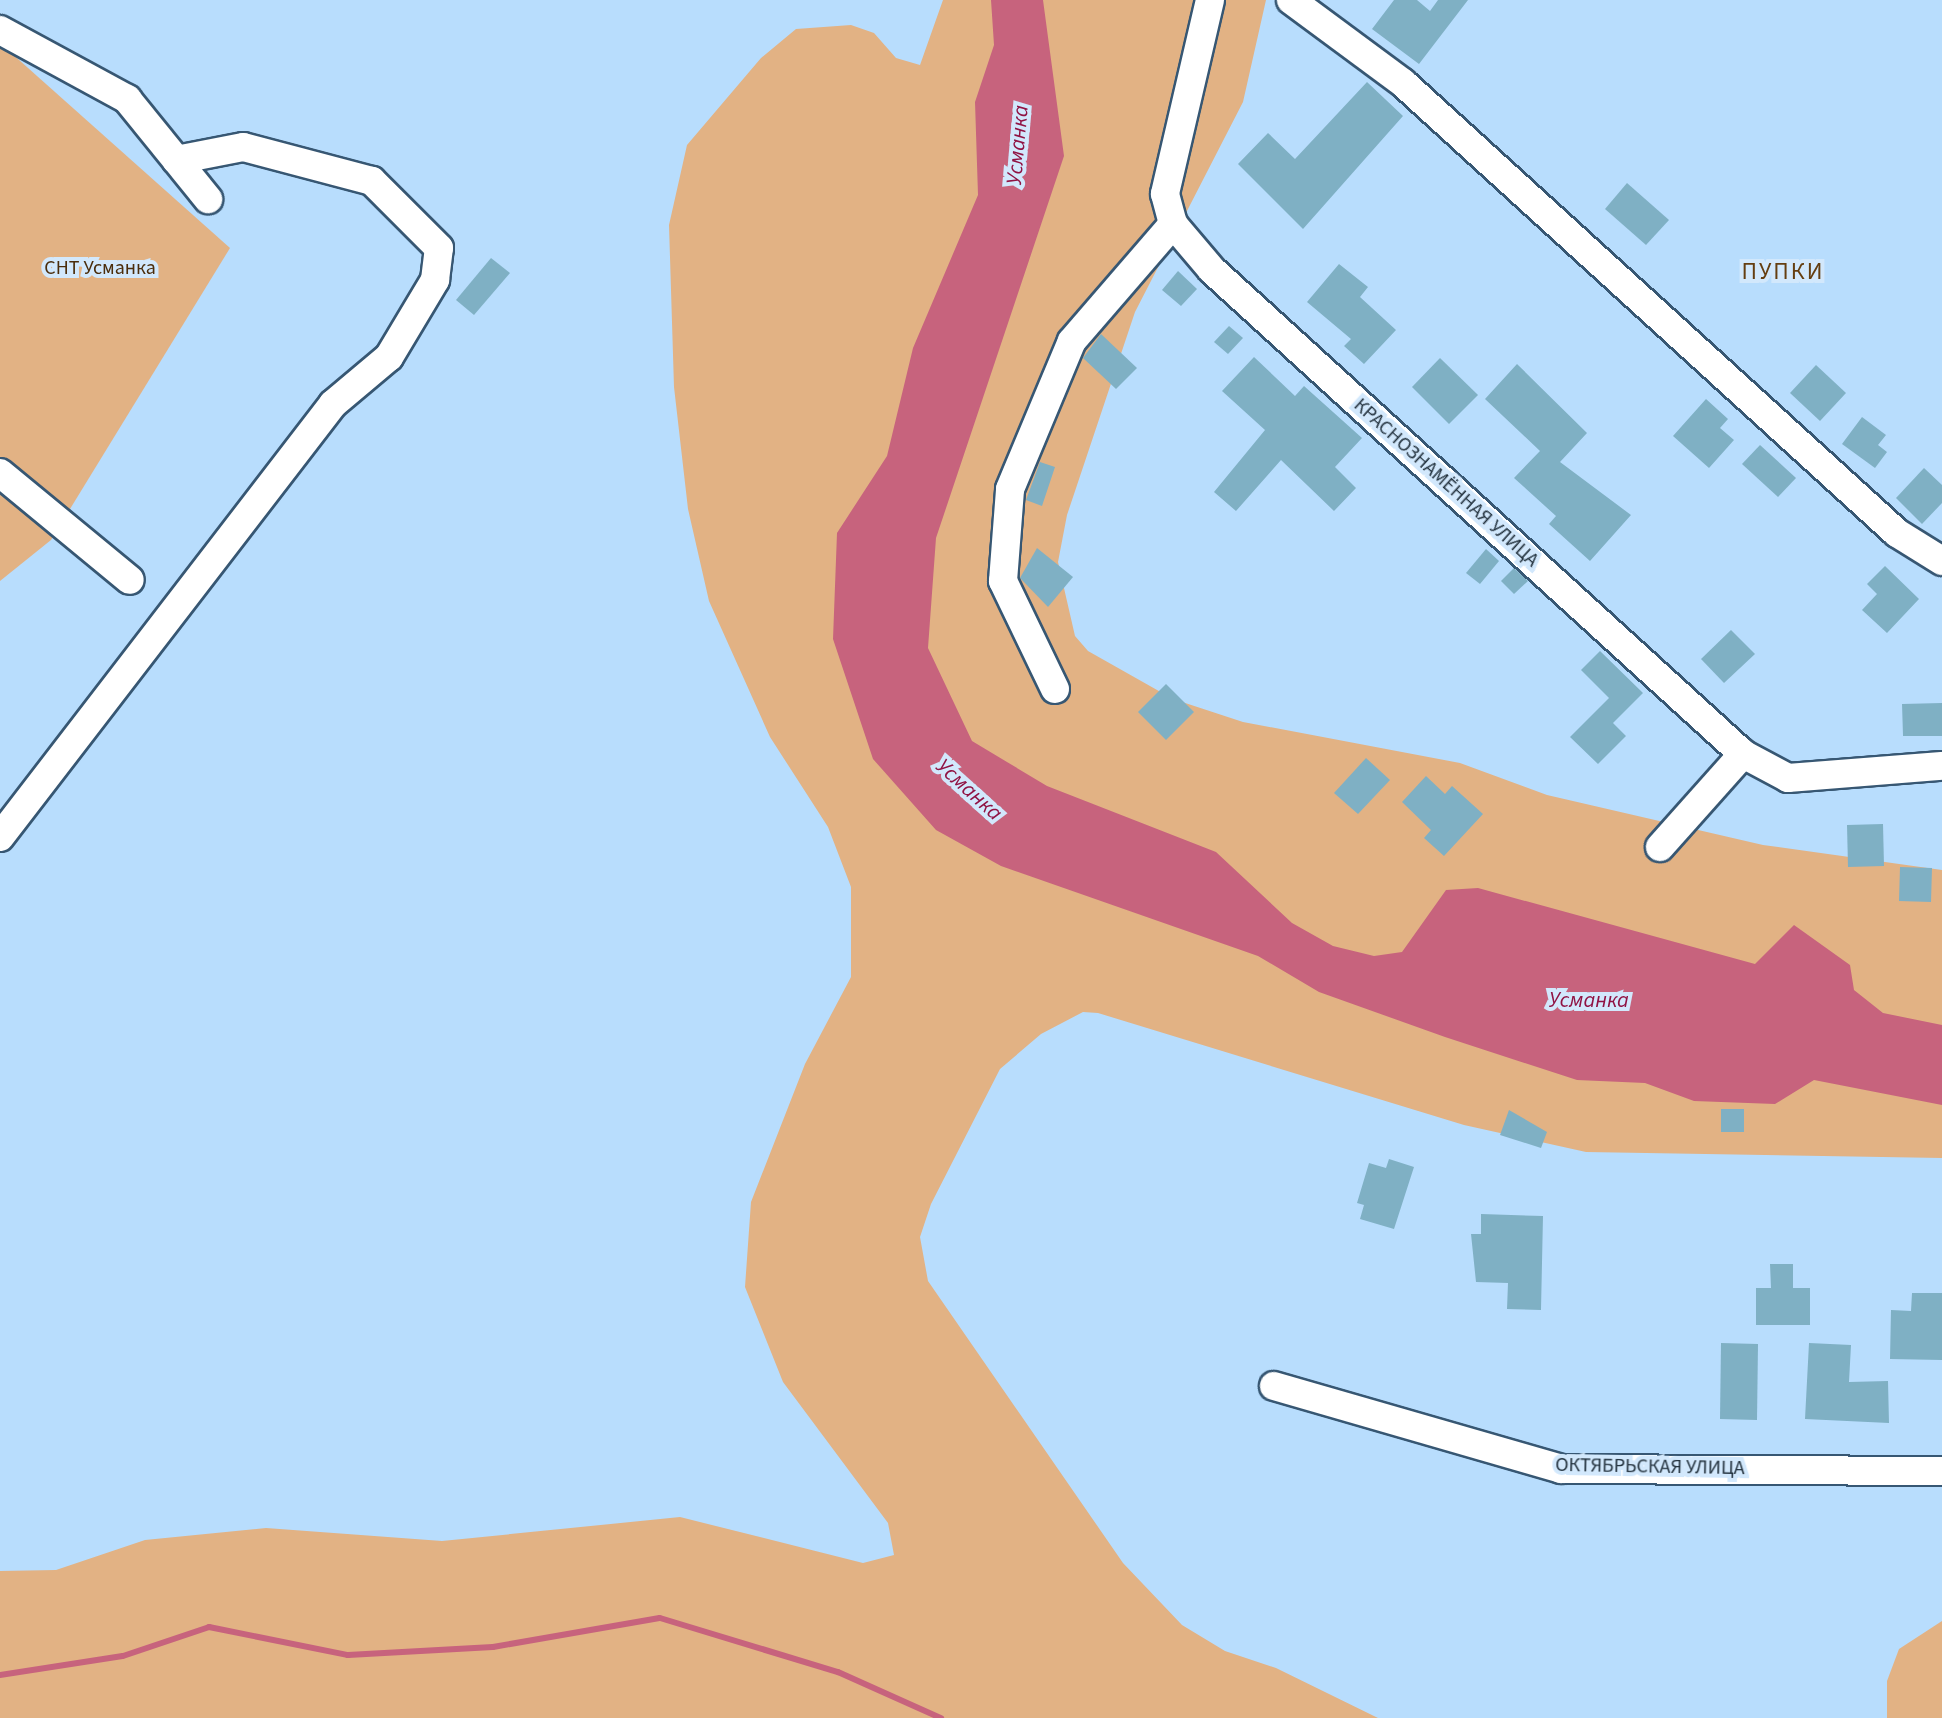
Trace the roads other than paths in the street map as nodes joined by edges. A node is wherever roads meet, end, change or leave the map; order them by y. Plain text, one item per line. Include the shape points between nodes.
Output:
1 (1210, 0) edge
2 (1291, 0) edge
3 (0, 30) edge
4 (176, 160) junction
5 (208, 199) dead end
6 (1173, 224) junction
7 (0, 473) edge
8 (1942, 561) edge
9 (130, 580) dead end
10 (1055, 689) dead end
11 (1743, 754) junction
12 (1942, 766) edge
13 (0, 837) edge
14 (1660, 847) dead end
15 (1274, 1386) dead end
16 (1942, 1471) edge

1 - 6 street via 1165,194
2 - 8 street via 1403,83 1897,533
3 - 4 street via 127,99
4 - 5 street
4 - 13 street via 243,147 372,181 439,248 435,280 389,357 333,404
6 - 10 street via 1072,341 1010,489 1003,581
6 - 11 street, КРАСНОЗНАМЁННАЯ УЛИЦА via 1212,270
7 - 9 street
11 - 12 street, КРАСНОЗНАМЁННАЯ УЛИЦА via 1788,778
11 - 14 street
15 - 16 street, ОКТЯБРЬСКАЯ УЛИЦА via 1561,1469

